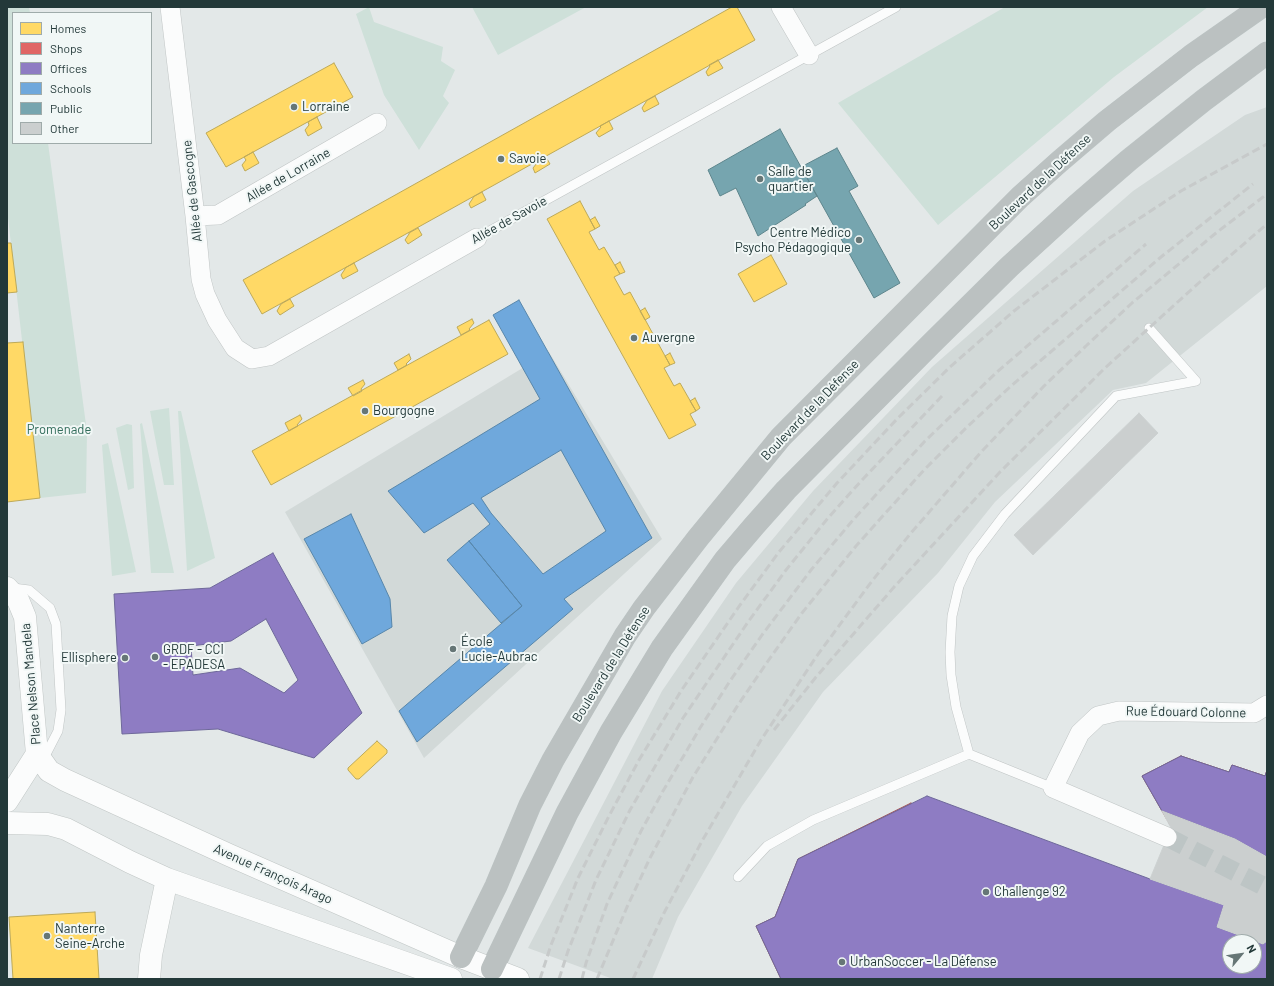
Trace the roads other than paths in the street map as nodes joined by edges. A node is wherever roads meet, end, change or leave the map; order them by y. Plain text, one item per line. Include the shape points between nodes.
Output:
1 (170, 7) edge
2 (781, 7) edge
3 (896, 7) edge
4 (1261, 7) edge
5 (1267, 53) edge
6 (809, 55) junction
7 (377, 124) dead end
8 (195, 216) junction
9 (477, 238) joint
10 (1149, 328) dead end
11 (252, 359) joint
12 (7, 588) edge
13 (1267, 705) edge
14 (970, 754) junction
15 (40, 758) junction
16 (1053, 788) junction
17 (7, 801) edge
18 (7, 823) edge
19 (1167, 837) tunnel mouth
20 (738, 877) dead end
21 (167, 879) junction
22 (461, 957) junction
23 (506, 974) edge
24 (149, 979) edge
25 (451, 979) edge

1 - 8 street, Allée de Gascogne
2 - 6 street
3 - 6 lane, Allée de Savoie
4 - 22 highway, Boulevard de la Défense via 1185,60 1053,167 1020,197 781,438 698,538 625,636 553,760 530,805 496,886
5 - 23 highway via 1129,160 1009,267 786,490 725,560 662,648 611,732 567,813
6 - 9 lane, Allée de Savoie
7 - 8 street, Allée de Lorraine via 218,215
8 - 11 street, Allée de Gascogne via 201,279 205,294 235,348
9 - 11 street, Allée de Savoie via 269,356
10 - 14 lane via 1196,381 1116,396 1005,514 973,556 959,586 952,616 951,675 956,707
12 - 15 main road, Place Nelson Mandela via 18,600 26,617
12 - 15 lane via 29,590 50,608 56,624 61,710 58,731
13 - 16 street, Rue Édouard Colonne via 1254,713 1119,710 1098,716 1080,733
14 - 16 lane
14 - 20 lane via 813,820 767,846
15 - 17 main road, Place Nelson Mandela
15 - 22 main road, Avenue François Arago via 49,771 65,780
16 - 19 street
18 - 21 main road via 48,824 66,829
21 - 24 main road via 151,955
21 - 25 main road
22 - 23 main road, Avenue François Arago

